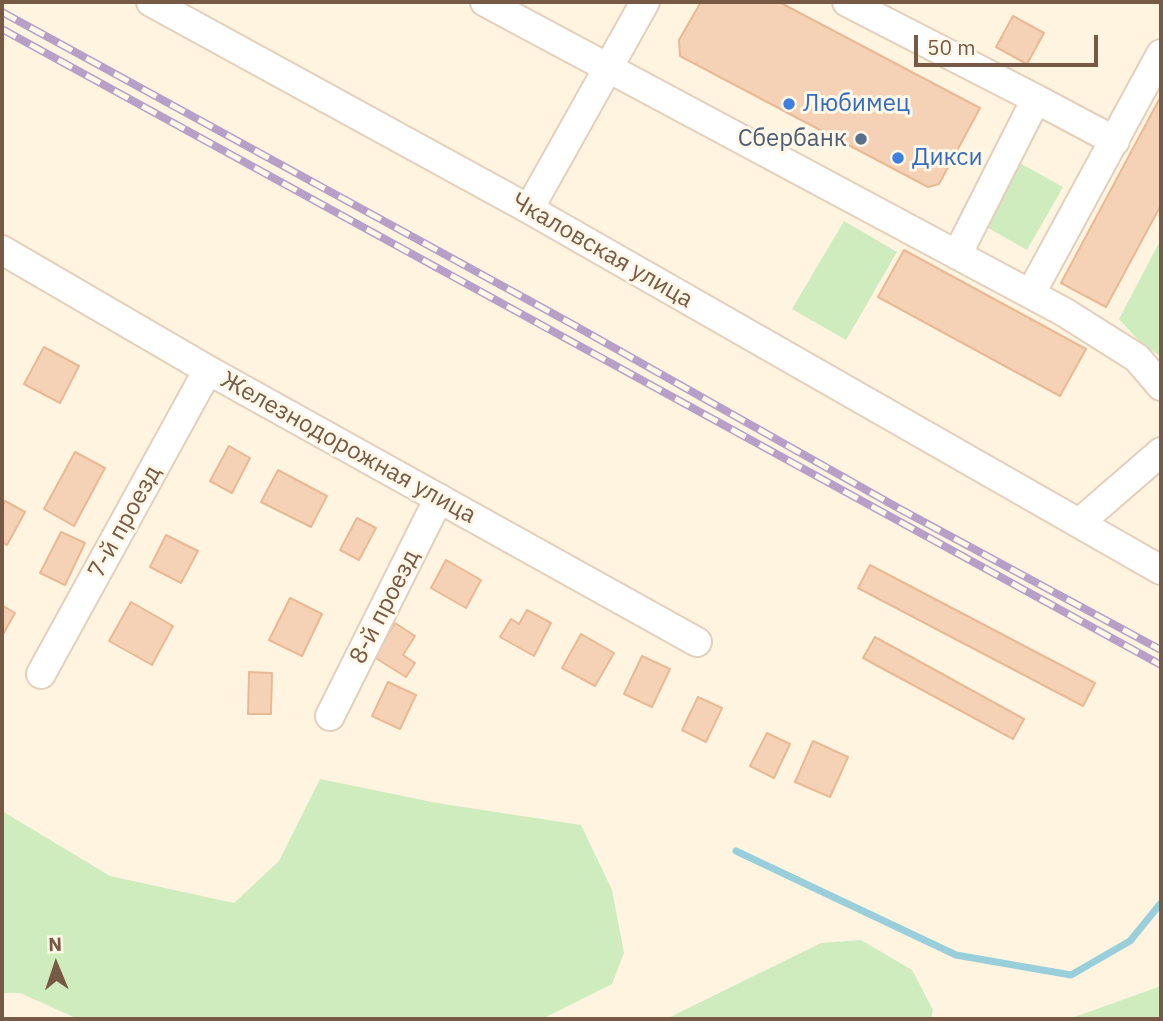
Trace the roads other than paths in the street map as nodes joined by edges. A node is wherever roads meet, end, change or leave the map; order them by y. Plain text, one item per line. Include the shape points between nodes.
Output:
1 (152, 2) edge
2 (485, 2) edge
3 (645, 2) edge
4 (847, 2) edge
5 (1161, 54) edge
6 (608, 69) junction
7 (1037, 99) junction
8 (1115, 141) junction
9 (529, 209) junction
10 (2, 250) edge
11 (957, 255) junction
12 (1031, 293) junction
13 (208, 370) junction
14 (1161, 386) edge
15 (1156, 464) edge
16 (439, 498) junction
17 (1079, 523) junction
18 (1161, 570) edge
19 (697, 642) dead end
20 (41, 674) dead end
21 (330, 716) dead end

1 - 9 street, Чкаловская улица
2 - 6 street
3 - 6 street
4 - 7 street
5 - 8 street
6 - 9 street
6 - 11 street
7 - 8 street
7 - 11 street
8 - 12 street
9 - 17 street, Чкаловская улица
10 - 13 street, Железнодорожная улица
11 - 12 street
12 - 14 street via 1137,358
13 - 16 street, Железнодорожная улица
13 - 20 street, 7-й проезд
15 - 17 street
16 - 19 street, Железнодорожная улица
16 - 21 street, 8-й проезд
17 - 18 street, Чкаловская улица

